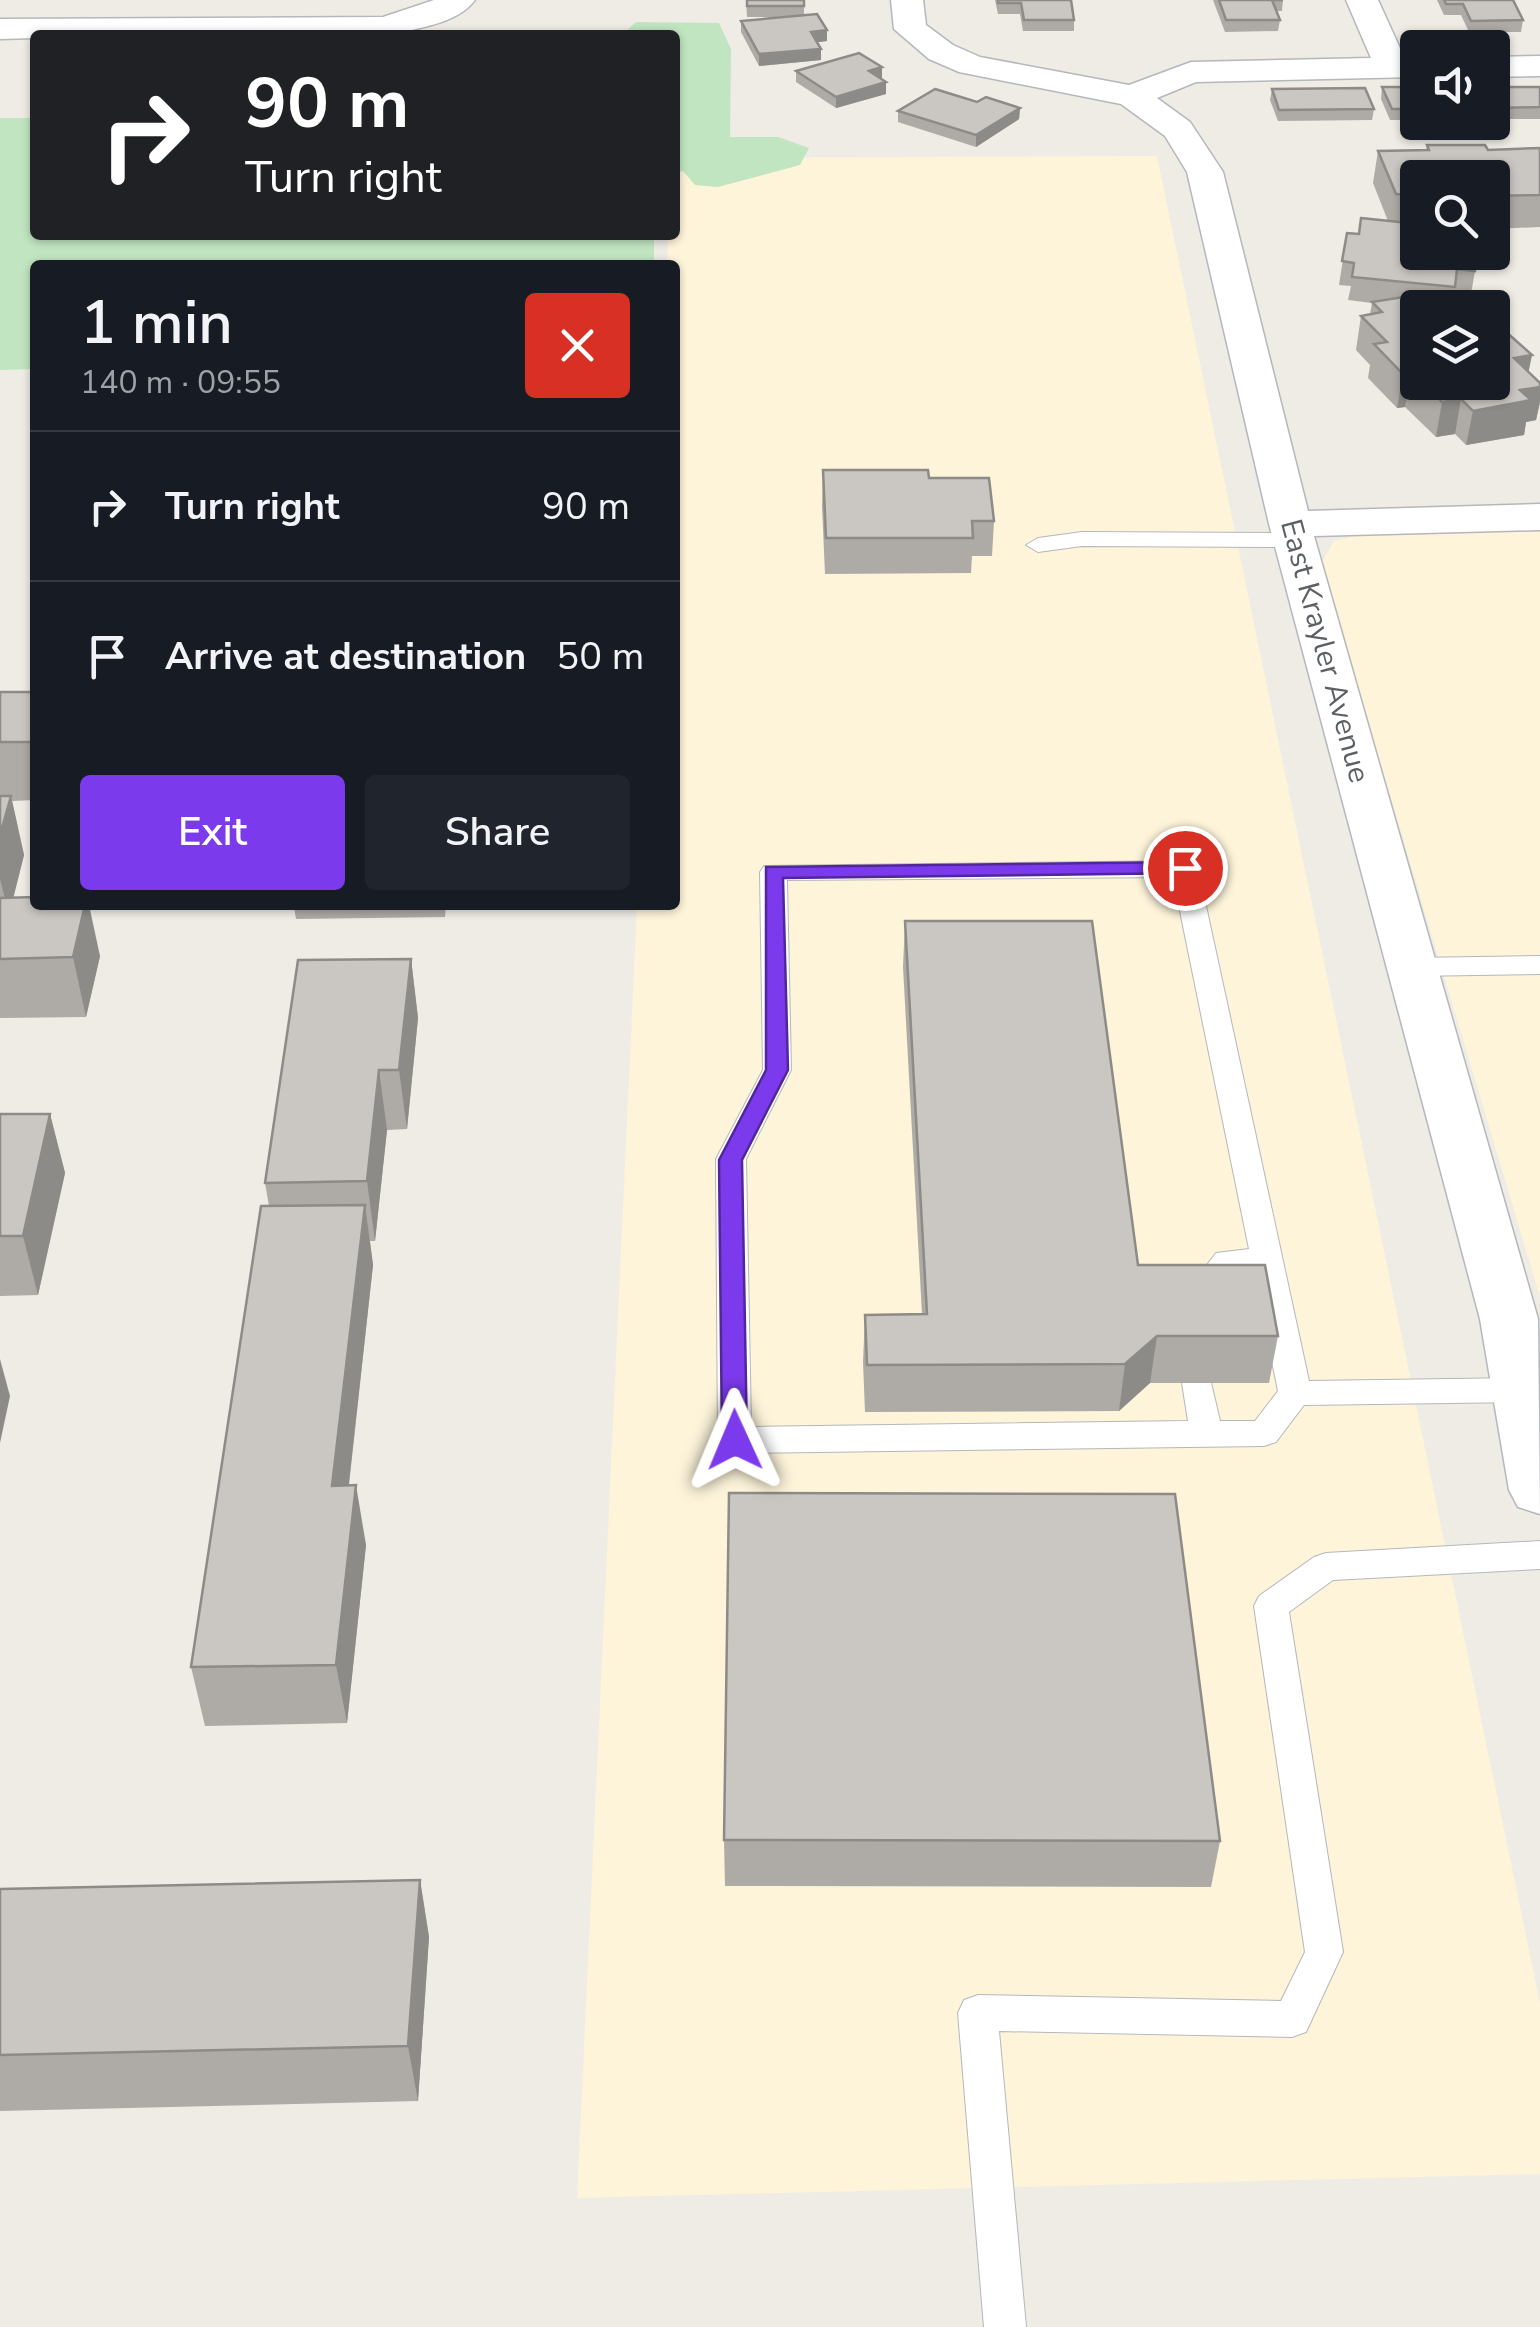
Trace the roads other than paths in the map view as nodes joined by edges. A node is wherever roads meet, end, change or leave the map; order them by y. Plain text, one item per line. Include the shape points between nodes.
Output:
1 (460, 0) edge
2 (906, 0) edge
3 (1362, 0) edge
4 (0, 29) edge
5 (1400, 60) edge
6 (1540, 66) edge
7 (1510, 67) edge
8 (1400, 68) edge
9 (1132, 96) junction
10 (1540, 518) edge
11 (1292, 532) junction
12 (1038, 544) dead end
13 (1540, 964) edge
14 (1412, 967) junction
15 (1267, 1260) junction
16 (1186, 1312) edge
17 (1524, 1319) edge
18 (1198, 1383) edge
19 (1522, 1390) junction
20 (1295, 1393) junction
21 (1206, 1434) junction
22 (1540, 1490) edge
23 (1540, 1555) edge
24 (1005, 2327) edge

1 - 4 street via 408,22 355,28
2 - 9 street, East Krayler Avenue via 910,29 971,65
3 - 5 street
6 - 7 street
8 - 9 street via 1191,72
9 - 11 street, East Krayler Avenue via 1178,128 1205,172
10 - 11 street
11 - 12 lane
11 - 14 street, East Krayler Avenue
13 - 14 lane
14 - 17 street, East Krayler Avenue
15 - 16 lane via 1227,1261
15 - 20 lane
15 - 21 lane via 1185,868 773,872 777,1070 730,1160 735,1440
17 - 19 street, East Krayler Avenue
18 - 21 lane
19 - 20 lane
19 - 22 street, East Krayler Avenue
20 - 21 lane via 1264,1433
23 - 24 lane via 1326,1568 1271,1606 1324,1952 1292,2019 978,2013

